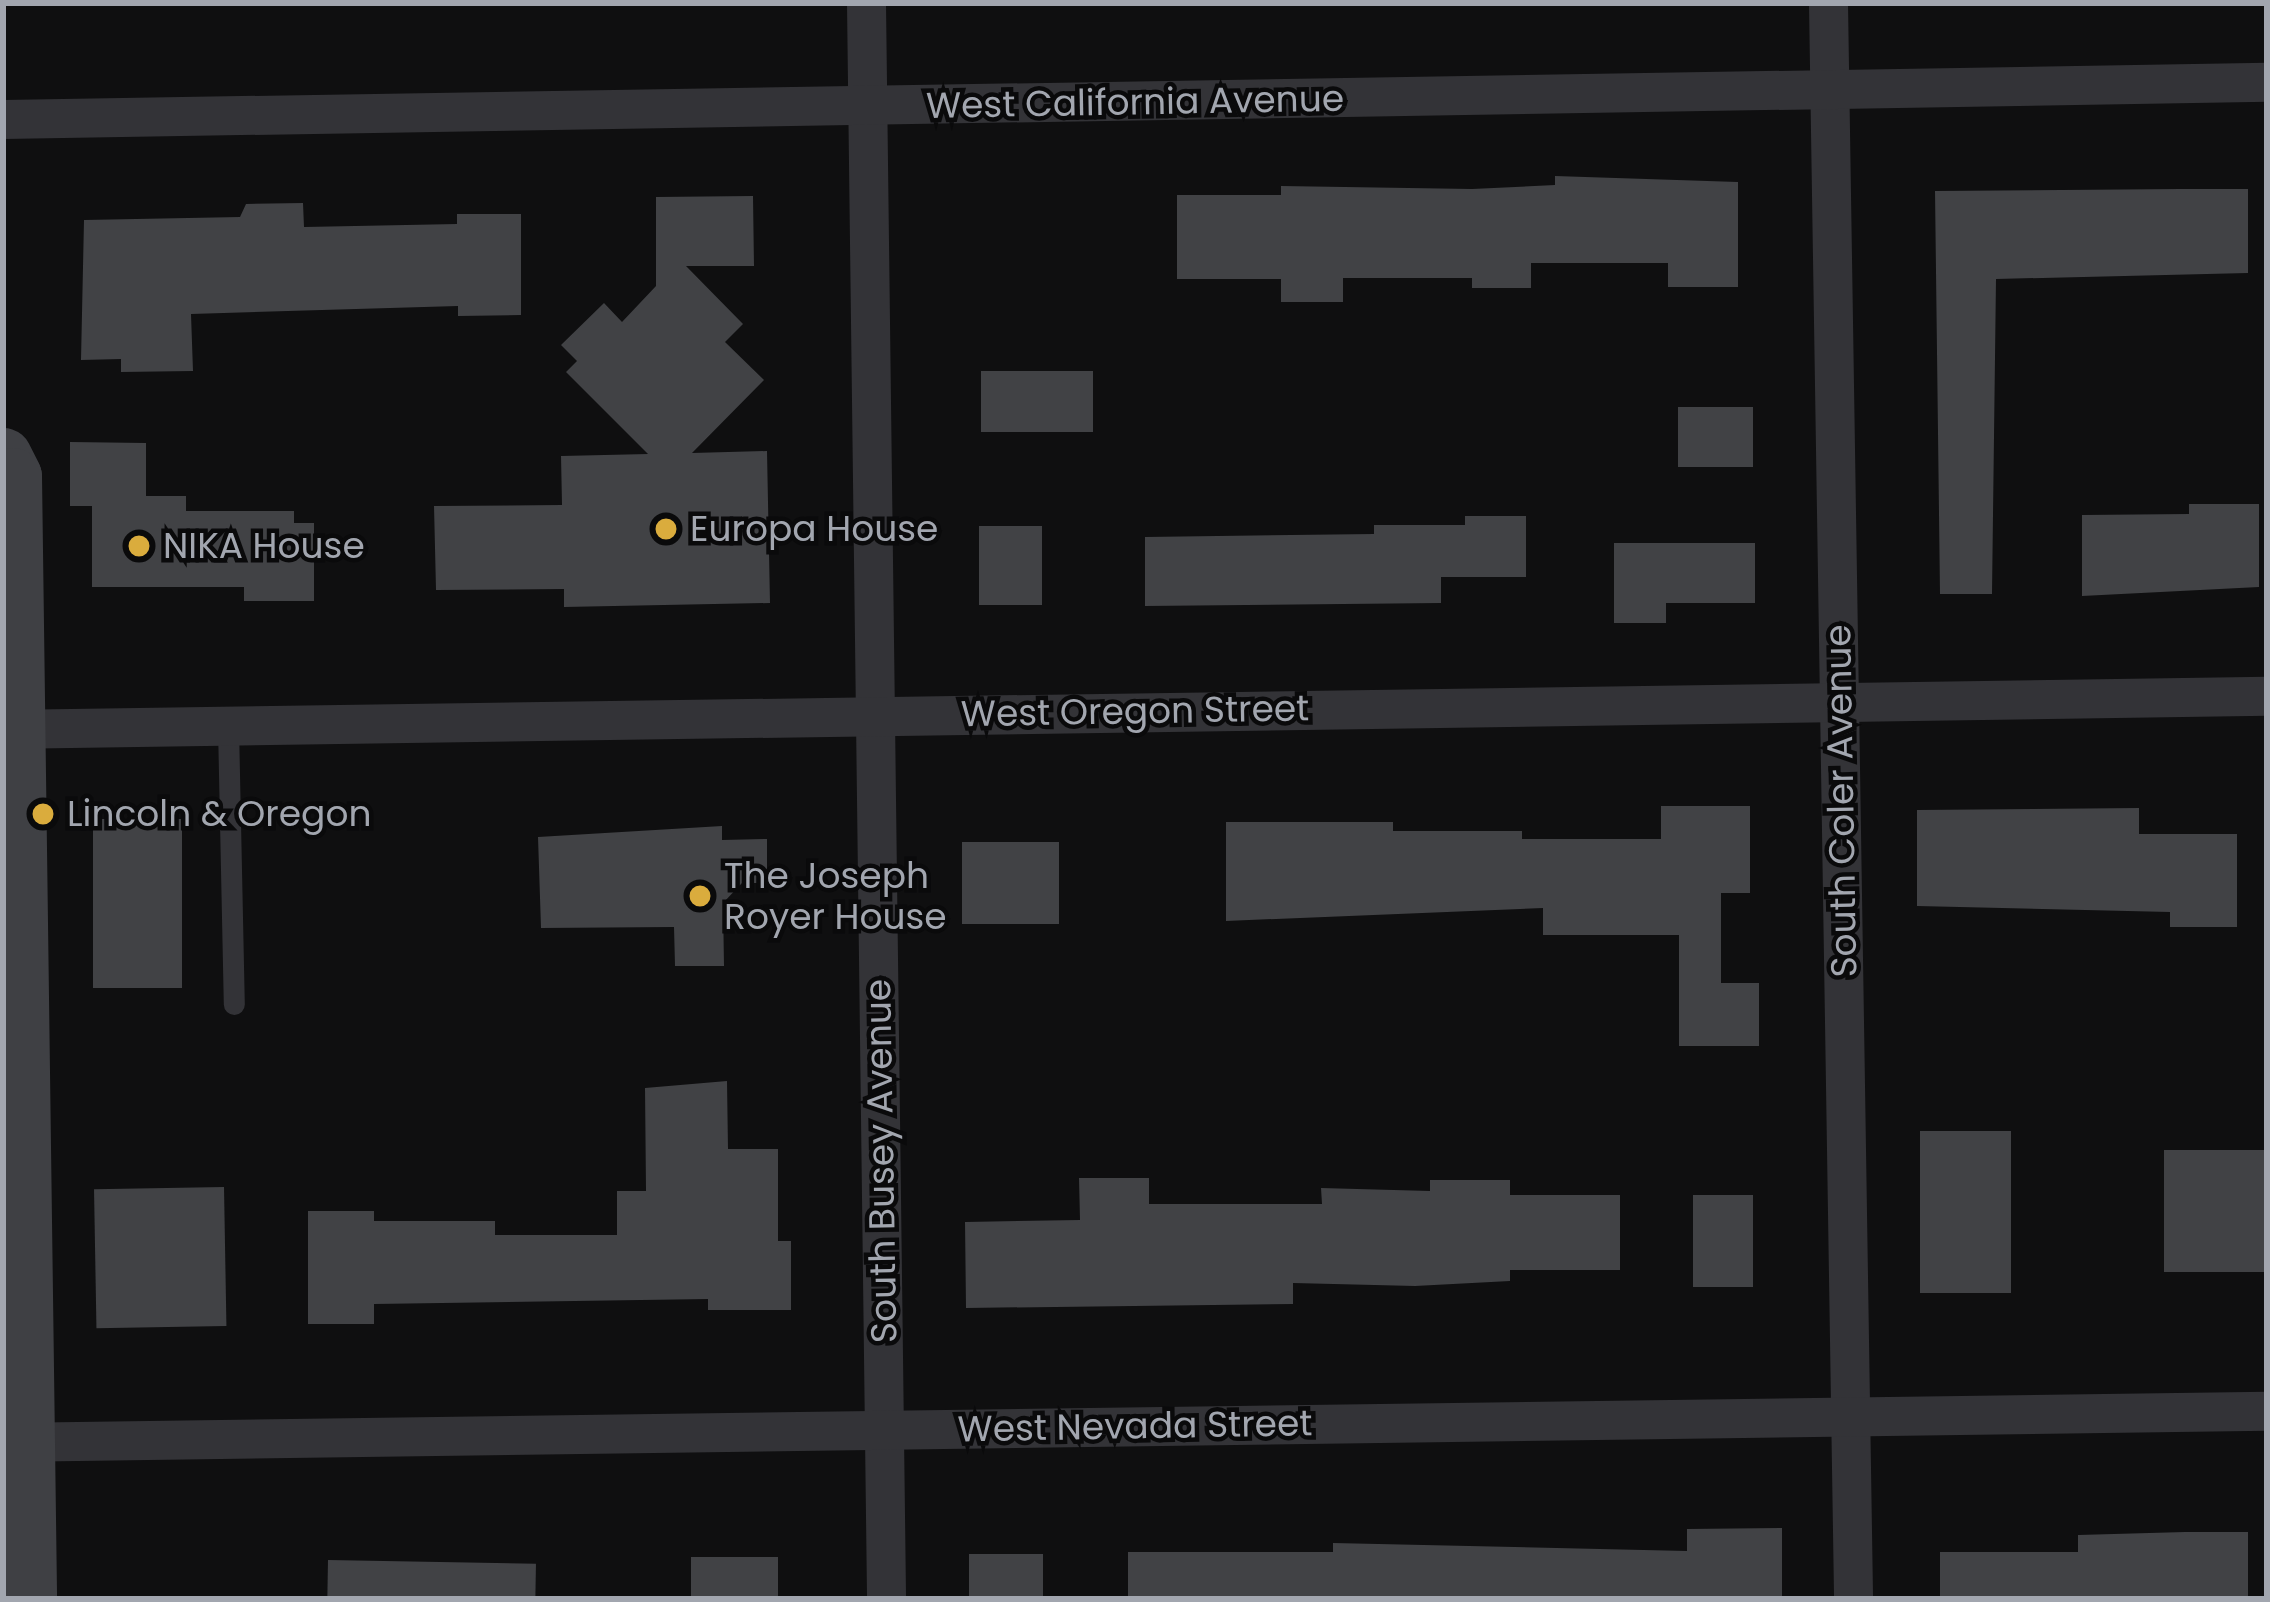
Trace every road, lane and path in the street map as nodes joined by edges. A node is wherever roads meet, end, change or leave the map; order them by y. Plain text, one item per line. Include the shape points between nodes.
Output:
1 (866, 3) edge
2 (1828, 3) edge
3 (2267, 82) edge
4 (1831, 90) junction
5 (866, 107) junction
6 (3, 119) edge
7 (3, 455) edge
8 (2267, 695) edge
9 (1839, 702) junction
10 (873, 716) junction
11 (228, 726) junction
12 (10, 729) edge
13 (235, 1004) dead end
14 (11, 1031) edge
15 (2267, 1412) edge
16 (1849, 1416) junction
17 (884, 1430) junction
18 (15, 1442) edge
19 (28, 1599) edge
20 (886, 1599) edge
21 (1853, 1599) edge

1 - 5 street, South Busey Avenue
2 - 4 street, South Coler Avenue
3 - 4 street, West California Avenue
4 - 5 street, West California Avenue
4 - 9 street, South Coler Avenue
5 - 6 street, West California Avenue
5 - 10 street, South Busey Avenue
7 - 12 main road via 14,476
8 - 9 street, West Oregon Street
9 - 10 street, West Oregon Street
9 - 16 street, South Coler Avenue
10 - 11 street, West Oregon Street
10 - 17 street, South Busey Avenue
11 - 12 street, West Oregon Street
11 - 13 lane
12 - 14 main road
14 - 18 main road
15 - 16 street, West Nevada Street
16 - 17 street, West Nevada Street
16 - 21 street, South Coler Avenue
17 - 18 street, West Nevada Street
17 - 20 street, South Busey Avenue
18 - 19 main road

